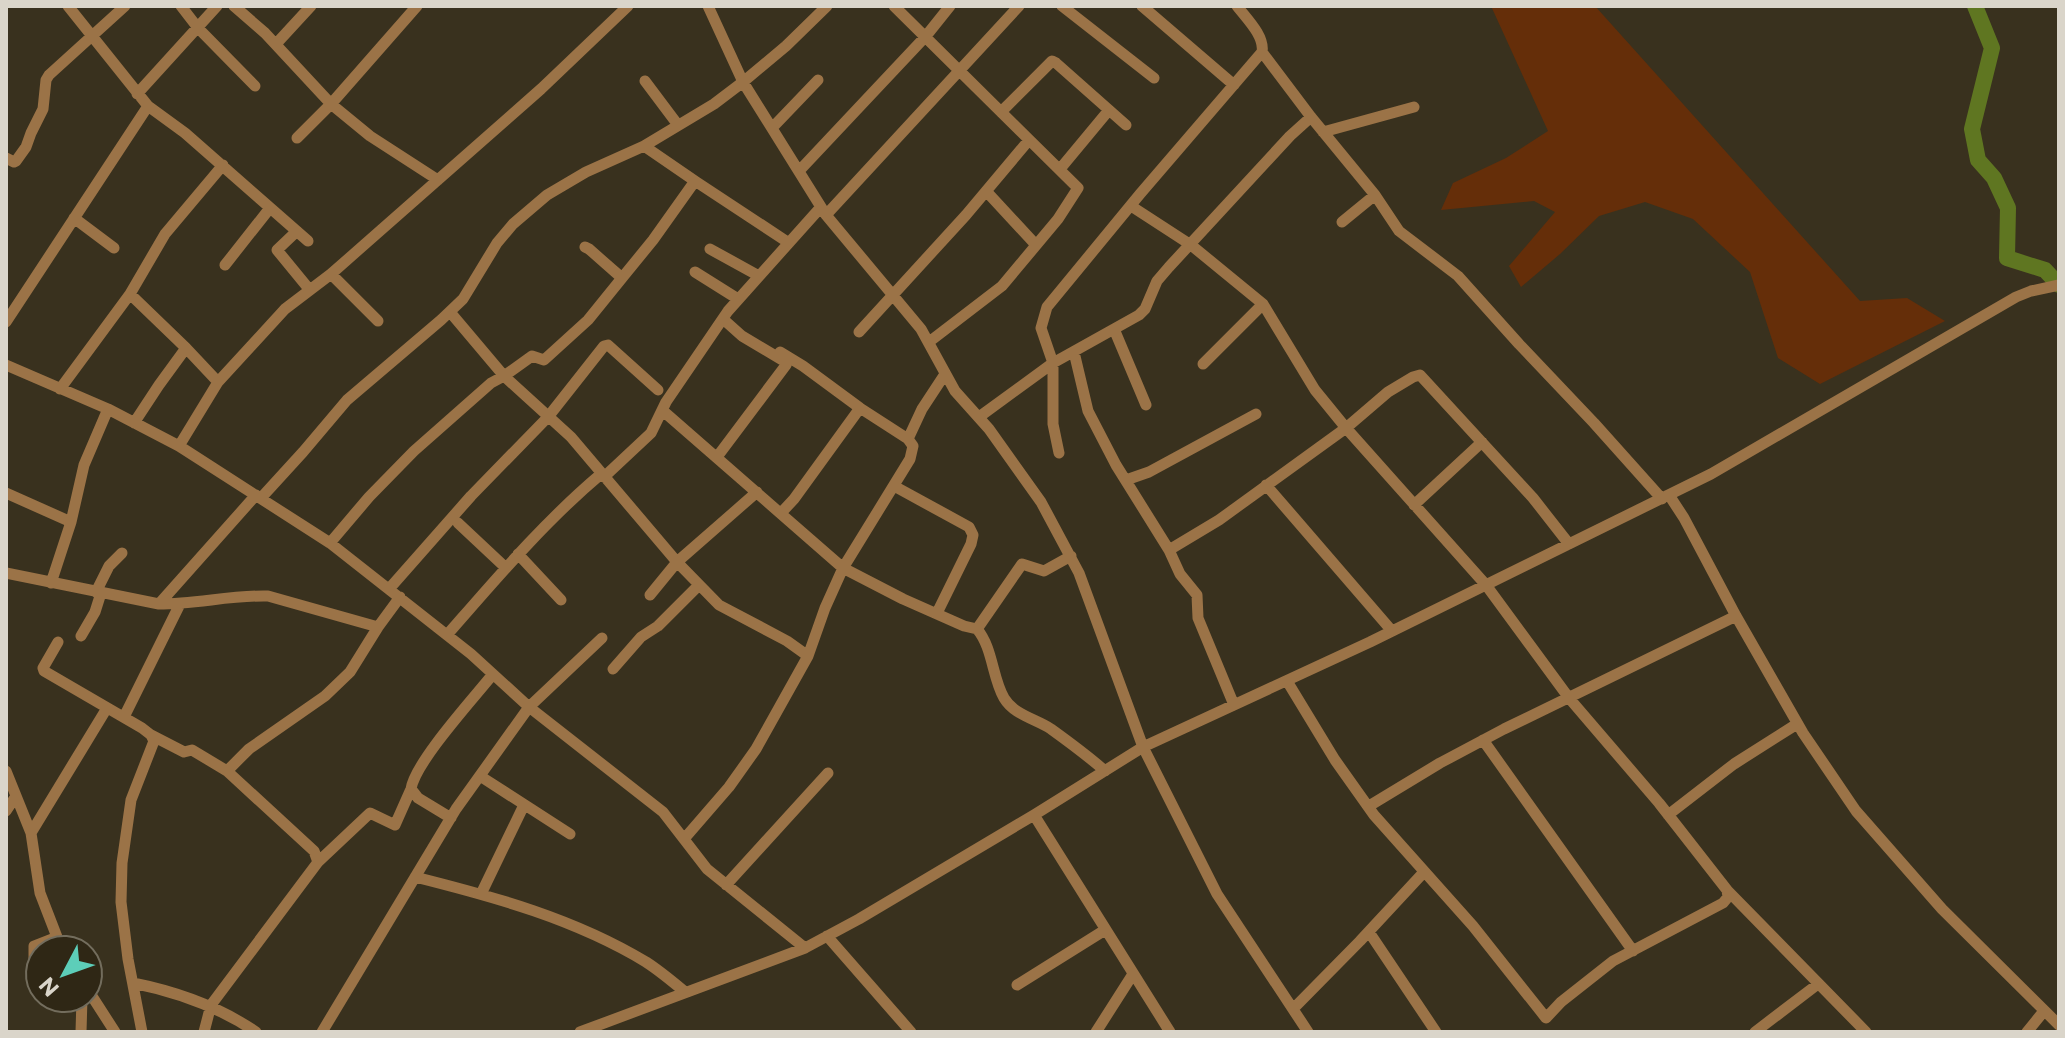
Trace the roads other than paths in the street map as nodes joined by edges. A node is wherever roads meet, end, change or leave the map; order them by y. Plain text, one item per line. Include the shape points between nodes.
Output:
1 (68, 6) edge
2 (125, 6) edge
3 (181, 6) edge
4 (217, 6) edge
5 (234, 6) edge
6 (417, 6) edge
7 (628, 6) edge
8 (708, 6) edge
9 (827, 6) edge
10 (894, 6) edge
11 (950, 6) edge
12 (1019, 6) edge
13 (1062, 6) edge
14 (1142, 6) edge
15 (1237, 6) edge
16 (308, 7) edge
17 (198, 28) junction
18 (926, 36) junction
19 (91, 37) junction
20 (276, 44) junction
21 (1262, 52) junction
22 (959, 72) junction
23 (1154, 78) dead end
24 (818, 80) dead end
25 (645, 81) dead end
26 (743, 82) junction
27 (1234, 85) junction
28 (255, 86) dead end
29 (137, 94) junction
30 (331, 104) junction
31 (148, 106) junction
32 (1414, 107) dead end
33 (1109, 110) junction
34 (1001, 112) junction
35 (1311, 117) junction
36 (678, 125) junction
37 (1126, 125) dead end
38 (772, 128) junction
39 (1323, 132) junction
40 (297, 138) dead end
41 (1029, 140) junction
42 (644, 146) junction
43 (6, 158) edge
44 (223, 165) junction
45 (1060, 169) junction
46 (799, 171) junction
47 (438, 180) junction
48 (695, 181) junction
49 (986, 191) junction
50 (1375, 195) junction
51 (1131, 206) junction
52 (270, 208) junction
53 (823, 211) junction
54 (74, 218) junction
55 (1342, 222) dead end
56 (297, 231) junction
57 (308, 241) dead end
58 (789, 243) junction
59 (1036, 245) junction
60 (1191, 245) junction
61 (585, 247) dead end
62 (114, 248) dead end
63 (710, 249) dead end
64 (225, 265) dead end
65 (695, 272) dead end
66 (331, 274) junction
67 (759, 276) junction
68 (622, 278) junction
69 (2059, 285) edge
70 (309, 289) junction
71 (130, 294) junction
72 (893, 294) junction
73 (738, 299) junction
74 (1263, 304) junction
75 (450, 312) junction
76 (723, 319) junction
77 (378, 321) dead end
78 (6, 322) edge
79 (1114, 329) junction
80 (859, 332) dead end
81 (929, 342) junction
82 (186, 348) junction
83 (779, 352) dead end
84 (1074, 352) junction
85 (1053, 363) junction
86 (1203, 364) dead end
87 (6, 365) edge
88 (945, 374) junction
89 (504, 376) junction
90 (218, 382) junction
91 (60, 389) junction
92 (658, 390) dead end
93 (1146, 405) dead end
94 (860, 408) junction
95 (108, 409) junction
96 (662, 410) junction
97 (1256, 414) dead end
98 (548, 417) junction
99 (979, 417) junction
100 (134, 423) junction
101 (1346, 428) junction
102 (908, 439) junction
103 (1482, 442) junction
104 (179, 446) junction
105 (1059, 453) dead end
106 (717, 457) junction
107 (602, 476) junction
108 (1126, 480) junction
109 (1266, 485) junction
110 (894, 486) junction
111 (757, 492) junction
112 (6, 493) edge
113 (258, 496) junction
114 (1665, 497) junction
115 (1414, 505) junction
116 (781, 513) junction
117 (71, 522) junction
118 (458, 523) dead end
119 (330, 543) junction
120 (1569, 544) junction
121 (1169, 550) junction
122 (122, 553) dead end
123 (518, 554) junction
124 (1071, 556) junction
125 (677, 562) junction
126 (506, 568) junction
127 (843, 568) junction
128 (6, 573) edge
129 (51, 583) junction
130 (699, 585) junction
131 (1486, 585) junction
132 (389, 589) junction
133 (99, 592) junction
134 (650, 595) dead end
135 (400, 597) junction
136 (561, 600) dead end
137 (159, 604) junction
138 (180, 604) junction
139 (937, 613) junction
140 (1736, 616) junction
141 (378, 627) junction
142 (977, 629) junction
143 (1392, 631) junction
144 (447, 635) junction
145 (81, 636) dead end
146 (602, 638) dead end
147 (58, 642) dead end
148 (808, 656) junction
149 (613, 669) dead end
150 (493, 674) junction
151 (1287, 681) junction
152 (1569, 698) junction
153 (1234, 705) junction
154 (529, 707) junction
155 (107, 708) junction
156 (124, 717) junction
157 (1797, 724) junction
158 (151, 735) junction
159 (1483, 740) junction
160 (1143, 747) junction
161 (6, 771) edge
162 (227, 771) junction
163 (1105, 771) junction
164 (828, 773) dead end
165 (480, 776) junction
166 (411, 789) junction
167 (16, 796) junction
168 (524, 805) junction
169 (1369, 806) junction
170 (6, 811) edge
171 (1034, 815) junction
172 (1668, 815) junction
173 (451, 818) junction
174 (31, 833) junction
175 (570, 834) dead end
176 (684, 839) junction
177 (318, 862) junction
178 (1424, 872) junction
179 (415, 877) junction
180 (726, 885) junction
181 (1727, 890) junction
182 (481, 894) junction
183 (1105, 930) junction
184 (1369, 932) junction
185 (56, 934) edge
186 (827, 936) junction
187 (805, 948) junction
188 (1633, 951) junction
189 (1133, 974) junction
190 (133, 983) junction
191 (1818, 984) junction
192 (1017, 985) dead end
193 (685, 992) junction
194 (211, 1005) junction
195 (1293, 1009) junction
196 (2044, 1011) junction
197 (103, 1014) edge
198 (2059, 1025) edge
199 (115, 1032) edge
200 (142, 1032) edge
201 (204, 1032) edge
202 (256, 1032) edge
203 (322, 1032) edge
204 (580, 1032) edge
205 (911, 1032) edge
206 (1096, 1032) edge
207 (1170, 1032) edge
208 (1308, 1032) edge
209 (1436, 1032) edge
210 (1755, 1032) edge
211 (1866, 1032) edge
212 (2027, 1032) edge

1 - 19 street
2 - 19 street
3 - 17 street
4 - 17 street
5 - 20 street
6 - 30 street
7 - 47 street
8 - 26 street
9 - 26 street
10 - 18 street
11 - 18 street
12 - 22 street
13 - 23 street
14 - 27 street
15 - 21 street via 1258,35
16 - 20 street
17 - 28 street
17 - 29 street
18 - 22 street
18 - 46 street
19 - 29 street
19 - 43 street via 49,75 43,109 26,147 16,161
20 - 30 street
21 - 27 street
21 - 35 street
22 - 34 street
22 - 53 street
24 - 38 street
25 - 36 street
26 - 36 street
26 - 38 street
27 - 51 street
29 - 31 street
30 - 40 street
30 - 47 street
31 - 44 street
31 - 54 street
32 - 39 street
33 - 34 street via 1052,61
33 - 37 street
33 - 45 street
34 - 41 street
35 - 39 street
35 - 60 street
36 - 42 street
38 - 46 street
39 - 50 street
41 - 45 street
41 - 49 street
42 - 48 street
42 - 75 street via 547,195 513,224
44 - 52 street
44 - 71 street via 165,234
45 - 59 street via 1078,188
46 - 53 street
47 - 66 street
48 - 58 street
48 - 68 street
49 - 59 street
49 - 72 street
50 - 55 street
50 - 114 street via 1399,231 1458,276
51 - 60 street
51 - 85 street via 1047,307 1041,328
52 - 56 street
52 - 64 street
53 - 58 street
53 - 72 street
54 - 62 street
54 - 78 street
56 - 57 street
56 - 70 street via 277,250
58 - 67 street
59 - 81 street via 1002,286
60 - 74 street
60 - 79 street via 1157,281 1145,309
61 - 68 street
63 - 67 street
65 - 73 street
66 - 70 street
66 - 77 street
67 - 73 street
68 - 89 street via 588,320 544,360 532,356
69 - 114 street via 2016,297
70 - 90 street
71 - 82 street
71 - 91 street
72 - 80 street
72 - 81 street
73 - 76 street
74 - 86 street
74 - 101 street via 1315,390
75 - 89 street
75 - 113 street via 347,400
76 - 96 street
76 - 106 street via 786,365
79 - 84 street
79 - 93 street
81 - 88 street
82 - 90 street
82 - 100 street
83 - 94 street
84 - 85 street
84 - 108 street via 1088,411
85 - 99 street
85 - 105 street via 1053,424
87 - 91 street
88 - 99 street
88 - 102 street
89 - 98 street
89 - 119 street via 414,451
90 - 104 street
91 - 95 street
92 - 98 street via 608,345
94 - 102 street
94 - 116 street
95 - 100 street
95 - 117 street via 84,465
96 - 106 street
96 - 107 street via 651,433
97 - 108 street
98 - 107 street
98 - 132 street
99 - 124 street via 1041,502
100 - 104 street
101 - 103 street via 1388,392 1420,375
101 - 109 street
101 - 115 street
102 - 110 street via 913,446 910,459
103 - 115 street
103 - 120 street
104 - 113 street
106 - 111 street
107 - 123 street
107 - 125 street
108 - 121 street
109 - 121 street
109 - 143 street
110 - 127 street
110 - 139 street via 969,527 973,535
111 - 116 street
111 - 125 street
112 - 117 street
113 - 119 street
113 - 137 street
114 - 120 street
114 - 140 street via 1684,518
115 - 131 street
116 - 127 street
117 - 129 street
118 - 126 street
119 - 132 street
120 - 131 street
121 - 153 street via 1197,595 1198,618
122 - 133 street via 109,566
123 - 126 street
123 - 136 street
124 - 142 street via 1044,571 1022,564
124 - 160 street
125 - 130 street
125 - 134 street
126 - 144 street
127 - 139 street
127 - 148 street
128 - 129 street
129 - 133 street
130 - 148 street via 719,605
130 - 149 street
131 - 143 street
131 - 152 street
132 - 135 street
133 - 137 street
133 - 145 street
135 - 141 street
135 - 144 street
137 - 138 street
138 - 141 street via 268,596
138 - 156 street
139 - 142 street
140 - 152 street
140 - 157 street
141 - 162 street via 350,672
142 - 163 street via 1011,707 1047,726
143 - 151 street
144 - 150 street
146 - 154 street
147 - 155 street via 44,671
148 - 176 street via 756,749
150 - 154 street
150 - 166 street via 423,761
151 - 153 street
151 - 169 street
152 - 159 street
152 - 172 street
153 - 160 street
154 - 165 street
154 - 176 street via 663,812
155 - 156 street
155 - 174 street
156 - 158 street
157 - 172 street
157 - 196 street via 1866,822 1942,909
158 - 162 street
158 - 190 street via 154,741 131,800 122,863 121,902
159 - 169 street
159 - 188 street
160 - 163 street
160 - 195 street via 1217,894
161 - 167 street
162 - 177 street via 314,851
163 - 171 street
164 - 180 street
165 - 168 street
165 - 173 street
166 - 173 street
166 - 177 street via 395,825 370,813
167 - 170 street
167 - 174 street
168 - 175 street
168 - 182 street
169 - 178 street
171 - 183 street
171 - 186 street
172 - 181 street
173 - 179 street
174 - 185 street via 40,893
176 - 180 street
177 - 194 street
178 - 184 street
178 - 188 street via 1546,1018 1613,961
179 - 182 street
179 - 203 street
180 - 187 street
181 - 188 street via 1723,903
181 - 191 street
182 - 193 street via 616,946
183 - 189 street
183 - 192 street
184 - 195 street
184 - 209 street
186 - 187 street
186 - 205 street
187 - 193 street
189 - 206 street
189 - 207 street
190 - 194 street
190 - 200 street
191 - 210 street
191 - 211 street
193 - 204 street
194 - 201 street
194 - 202 street
195 - 208 street
196 - 198 street
196 - 212 street
197 - 199 street

